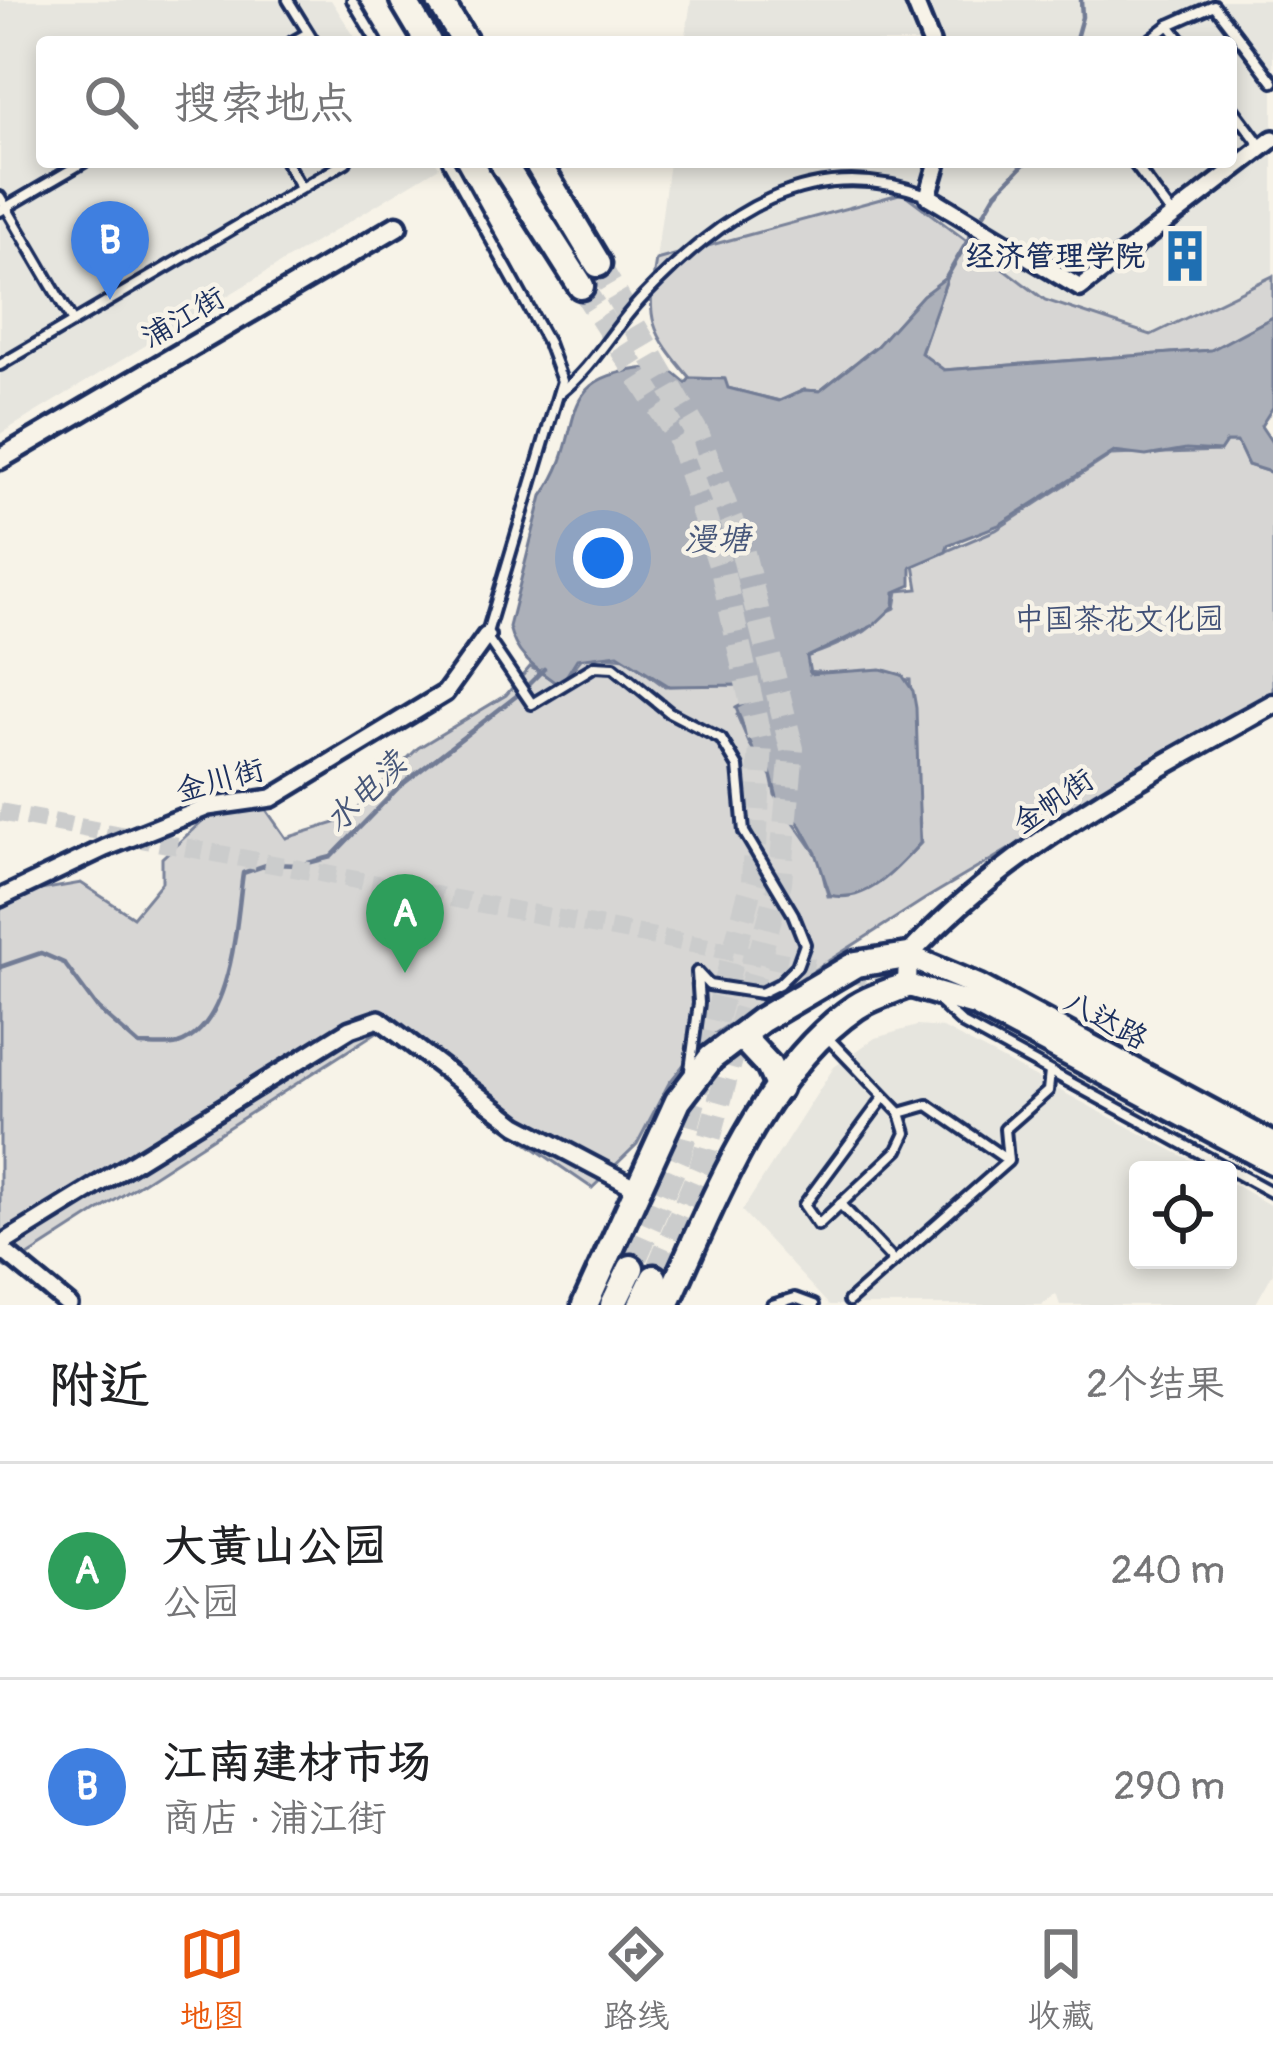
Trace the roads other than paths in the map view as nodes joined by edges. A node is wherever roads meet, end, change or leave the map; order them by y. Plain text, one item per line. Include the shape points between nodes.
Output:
1 (288, 0) edge
2 (352, 0) edge
3 (403, 0) edge
4 (440, 0) edge
5 (914, 0) edge
6 (1212, 3) edge
7 (1169, 25) junction
8 (310, 36) edge
9 (373, 36) edge
10 (424, 36) edge
11 (461, 36) edge
12 (929, 36) edge
13 (1155, 36) edge
14 (1177, 36) edge
15 (1273, 82) edge
16 (1237, 112) edge
17 (1268, 144) edge
18 (74, 168) edge
19 (289, 168) edge
20 (336, 168) edge
21 (451, 168) edge
22 (506, 168) edge
23 (541, 168) edge
24 (936, 168) edge
25 (1137, 168) edge
26 (301, 188) junction
27 (0, 196) edge
28 (928, 196) junction
29 (3, 209) edge
30 (1174, 217) junction
31 (397, 226) dead end
32 (598, 264) tunnel mouth
33 (581, 286) tunnel mouth
34 (73, 322) junction
35 (0, 365) edge
36 (557, 395) junction
37 (0, 459) edge
38 (486, 636) junction
39 (1273, 704) edge
40 (0, 898) edge
41 (908, 956) junction
42 (916, 988) junction
43 (825, 1034) junction
44 (741, 1036) junction
45 (1050, 1072) junction
46 (688, 1088) junction
47 (779, 1088) junction
48 (884, 1097) junction
49 (900, 1113) junction
50 (1273, 1144) edge
51 (1008, 1161) junction
52 (1273, 1163) edge
53 (638, 1189) junction
54 (1273, 1193) edge
55 (840, 1204) junction
56 (0, 1247) edge
57 (894, 1261) junction
58 (849, 1301) dead end
59 (69, 1305) edge
60 (585, 1305) edge
61 (614, 1305) edge
62 (641, 1305) edge
63 (666, 1305) edge
64 (772, 1305) edge
65 (814, 1305) edge

1 - 8 lane
2 - 9 lane
3 - 10 main road
4 - 11 main road
5 - 12 street
6 - 7 lane
6 - 15 lane
7 - 13 lane
7 - 14 lane
16 - 17 lane
17 - 30 street
18 - 29 lane
19 - 26 lane
20 - 26 lane
21 - 36 lane via 548,343 562,381
22 - 33 main road
23 - 32 main road
24 - 28 street
25 - 30 lane
26 - 34 lane
27 - 29 lane
28 - 30 street via 1080,288
28 - 36 lane via 901,186 812,182 765,200 714,231 641,299
29 - 34 lane
31 - 37 street, 浦江街
34 - 35 lane
36 - 38 lane
38 - 40 street, 金川街 via 445,693 272,798 208,807
38 - 46 lane via 532,704 595,666 614,667 669,712 721,739 738,766 744,832 805,944 797,966 761,993 709,985 697,972
39 - 41 street, 金帆街 via 1074,820 948,912
41 - 42 street
41 - 44 main road via 856,964
41 - 50 main road, 八达路
42 - 43 main road via 861,1004
42 - 45 lane
42 - 52 main road via 976,1005
43 - 47 main road
43 - 48 lane
44 - 46 main road
44 - 47 main road
45 - 51 lane via 1048,1091 1005,1129
45 - 54 lane
46 - 53 main road
47 - 63 main road via 742,1144
48 - 49 lane
48 - 55 lane via 804,1205 818,1226
49 - 51 lane via 928,1105
49 - 55 lane via 906,1133 898,1150
51 - 57 lane
53 - 56 street via 517,1125 379,1019 350,1029
53 - 60 main road
55 - 57 lane
56 - 59 street
57 - 58 lane
61 - 62 main road via 642,1273
64 - 65 lane via 795,1298

